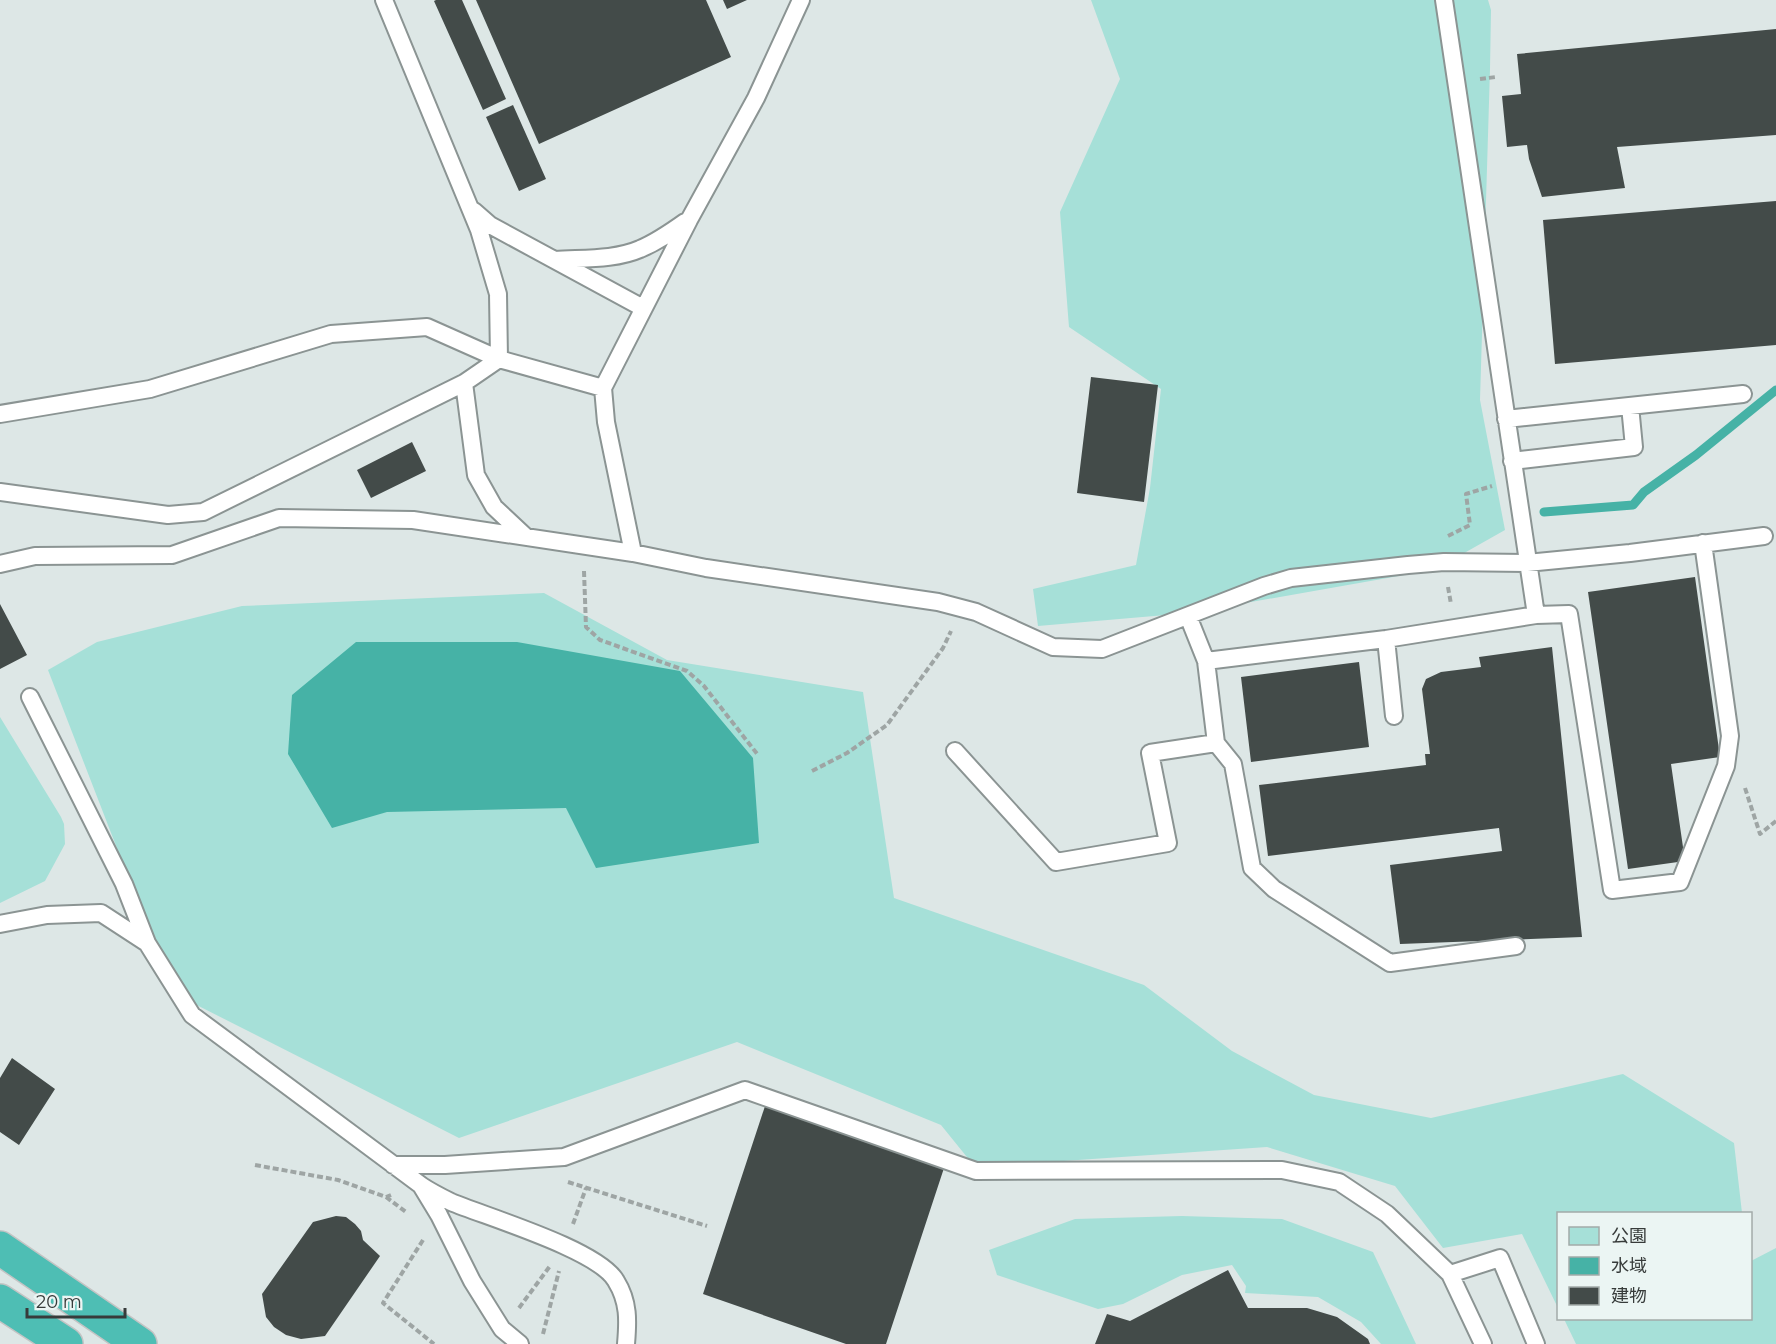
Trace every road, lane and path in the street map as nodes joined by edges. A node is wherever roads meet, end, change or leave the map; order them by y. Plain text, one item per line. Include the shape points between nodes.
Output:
1 (384, 0) edge
2 (801, 0) edge
3 (1444, 0) edge
4 (471, 208) junction
5 (689, 219) junction
6 (554, 260) junction
7 (643, 308) junction
8 (499, 359) junction
9 (465, 383) junction
10 (603, 388) junction
11 (1743, 394) dead end
12 (1630, 406) junction
13 (0, 414) edge
14 (1506, 419) junction
15 (1512, 461) junction
16 (0, 492) edge
17 (525, 536) junction
18 (1764, 536) dead end
19 (1703, 543) junction
20 (584, 546) junction
21 (633, 553) junction
22 (1527, 563) junction
23 (0, 564) edge
24 (938, 602) junction
25 (1536, 615) junction
26 (1188, 616) junction
27 (1386, 639) junction
28 (1206, 661) junction
29 (30, 697) dead end
30 (1394, 716) dead end
31 (1216, 743) junction
32 (955, 751) dead end
33 (758, 755) dead end
34 (1726, 766) junction
35 (812, 771) dead end
36 (1776, 821) edge
37 (0, 924) edge
38 (147, 943) junction
39 (1516, 946) dead end
40 (393, 1165) junction
41 (422, 1186) junction
42 (439, 1215) junction
43 (565, 1247) junction
44 (0, 1248) edge
45 (1450, 1274) junction
46 (0, 1301) edge
47 (502, 1329) junction
48 (66, 1344) edge
49 (140, 1344) edge
50 (434, 1344) edge
51 (520, 1344) edge
52 (626, 1344) edge
53 (1483, 1344) edge
54 (1536, 1344) edge

1 - 4 lane
2 - 5 lane via 756,98
3 - 14 lane
4 - 6 lane via 490,225
4 - 8 lane via 498,294
5 - 6 lane via 638,250 609,257
5 - 7 lane
6 - 7 lane
7 - 10 lane
8 - 9 lane
8 - 10 lane
8 - 13 lane via 427,327 331,334 150,389
9 - 16 lane via 203,512 168,515
9 - 17 lane via 476,475 494,507
10 - 21 lane via 606,422
11 - 12 lane
12 - 14 lane
12 - 15 lane via 1634,447
14 - 15 lane
15 - 22 lane
17 - 20 lane
17 - 23 lane via 412,520 279,518 172,555 35,556
18 - 19 lane
19 - 22 lane
19 - 34 lane via 1730,736
20 - 21 lane
20 - 33 path via 586,627 600,639 687,671 704,686
21 - 24 lane via 706,568
22 - 25 lane
22 - 26 lane via 1444,562 1290,578
24 - 26 lane via 976,612 1053,647 1102,649
24 - 35 path via 935,622 952,628 943,648 887,726
25 - 27 lane
25 - 34 lane via 1569,614 1612,890 1680,882
26 - 28 lane
27 - 28 lane
27 - 30 lane
28 - 31 lane
29 - 38 lane via 124,884
31 - 32 lane via 1150,753 1168,843 1056,862
31 - 39 lane via 1233,764 1252,868 1274,889 1390,963
34 - 36 path via 1740,772 1760,834
37 - 38 lane via 46,915 100,913
38 - 40 lane via 192,1015
40 - 41 lane
40 - 45 lane via 564,1156 745,1090 976,1171 1282,1170 1339,1182 1387,1214
41 - 42 lane
41 - 43 lane via 449,1201
42 - 47 lane via 472,1281
42 - 50 path via 383,1303
43 - 47 path
43 - 52 lane via 600,1263 616,1281 628,1315
44 - 49 highway
45 - 53 lane
45 - 54 lane via 1500,1258
46 - 48 highway
47 - 51 lane

